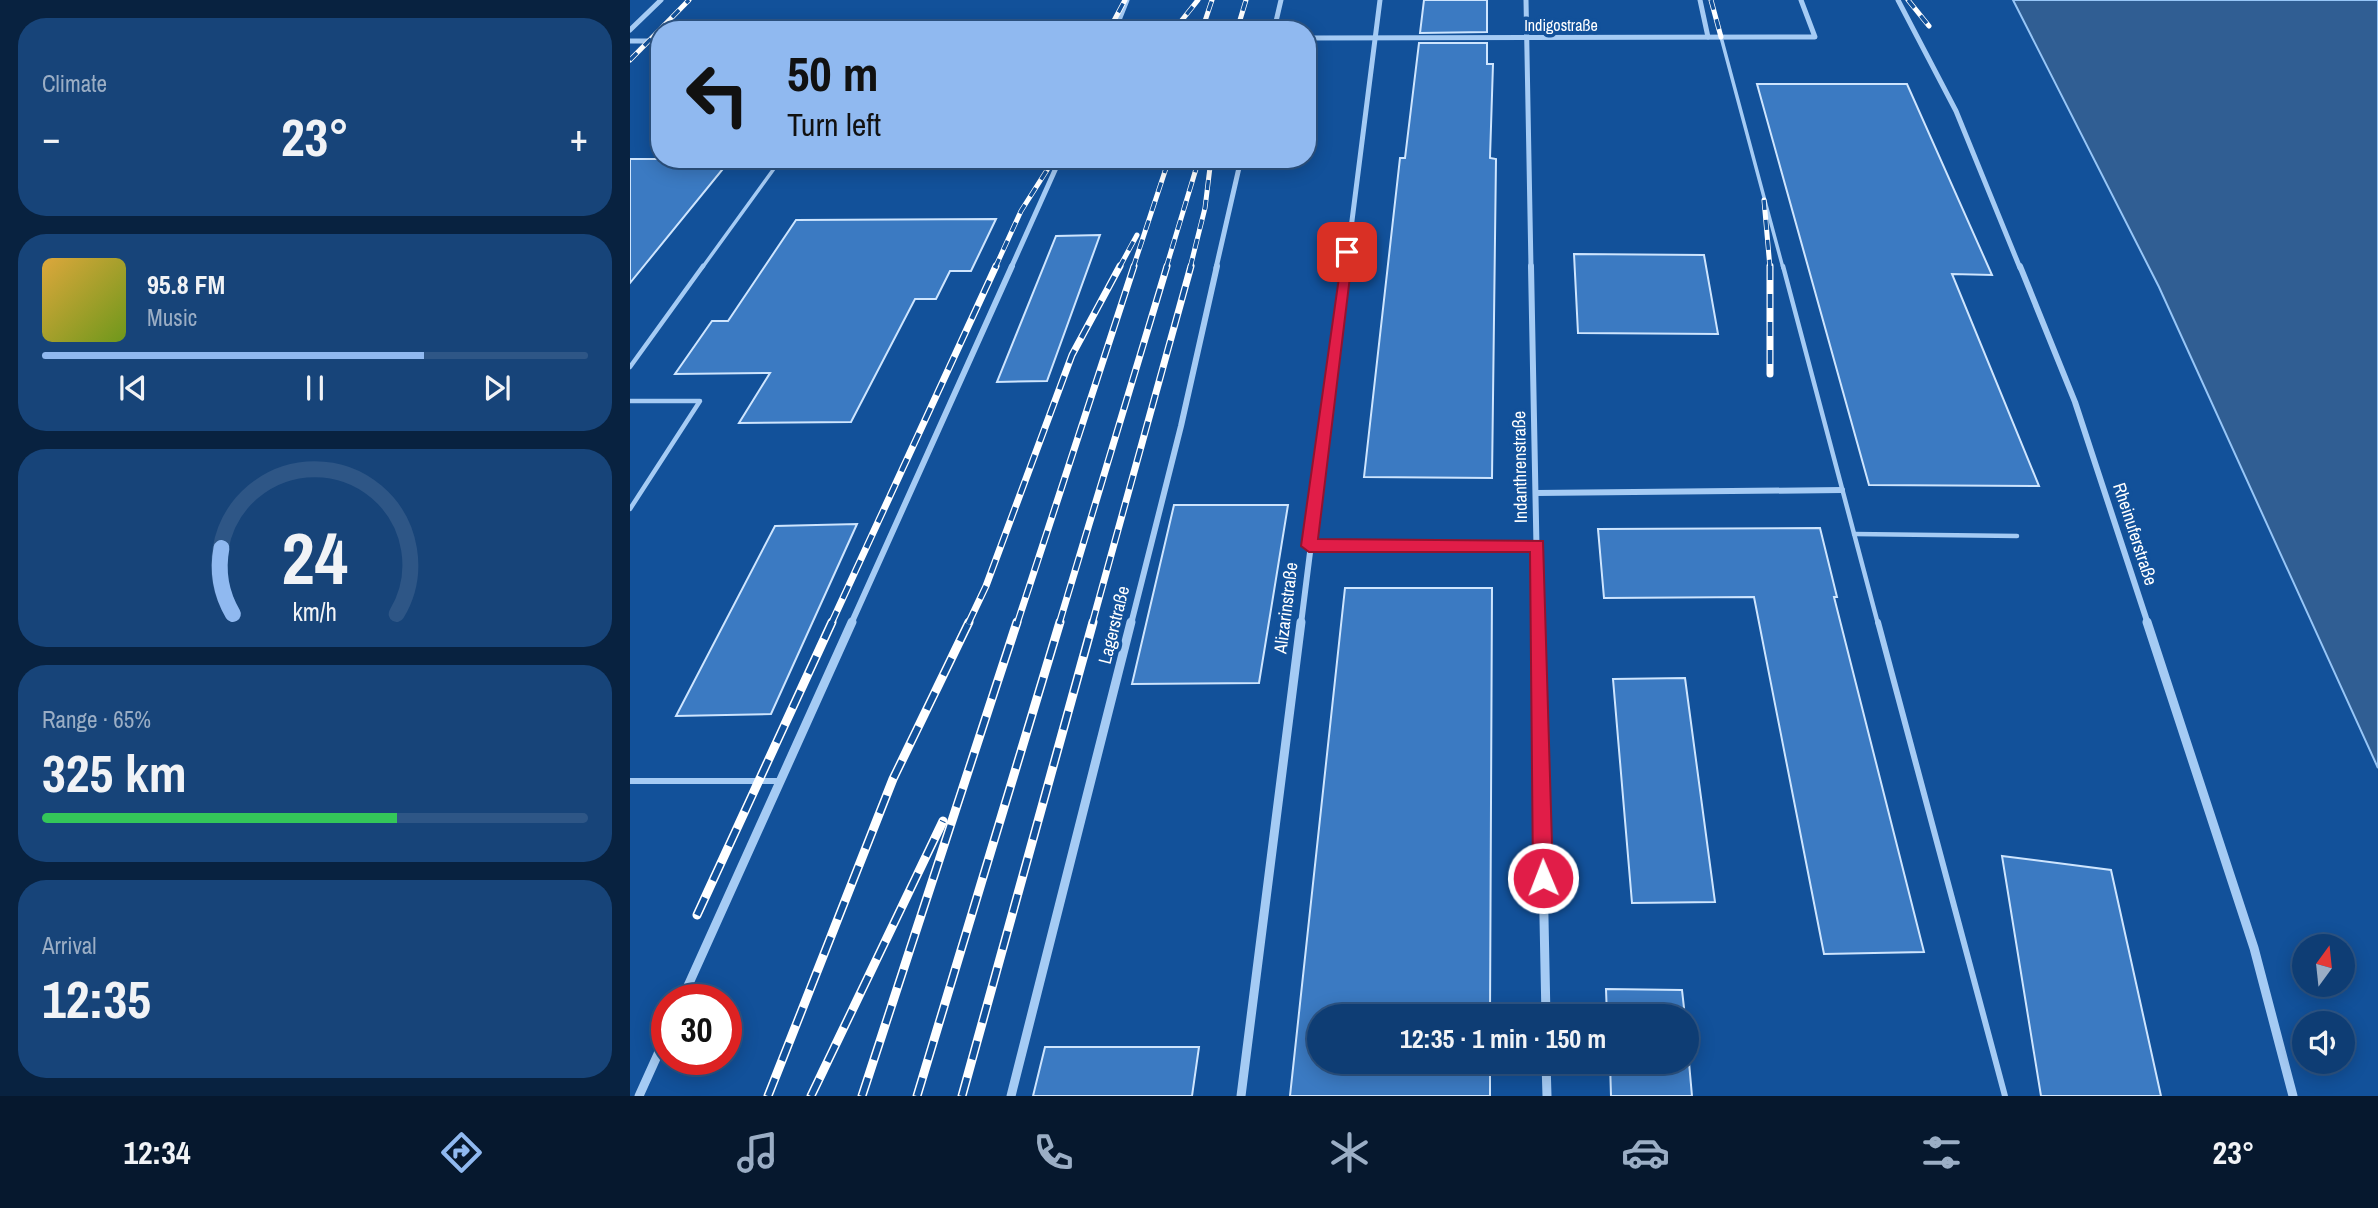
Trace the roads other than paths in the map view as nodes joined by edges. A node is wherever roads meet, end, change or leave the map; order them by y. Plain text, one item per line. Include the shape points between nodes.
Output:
1 (661, 0) edge
2 (1127, 0) edge
3 (1281, 0) edge
4 (1380, 0) edge
5 (1526, 0) edge
6 (1700, 0) edge
7 (1801, 0) edge
8 (1898, 0) edge
9 (1119, 21) edge
10 (1275, 21) edge
11 (630, 30) edge
12 (1528, 37) junction
13 (1708, 37) junction
14 (1721, 37) junction
15 (1316, 38) edge
16 (1374, 38) junction
17 (630, 41) edge
18 (651, 41) edge
19 (774, 168) edge
20 (1056, 168) edge
21 (1239, 168) edge
22 (630, 367) edge
23 (630, 401) edge
24 (1842, 490) junction
25 (1536, 493) junction
26 (630, 509) edge
27 (1854, 534) junction
28 (2017, 536) dead end
29 (1309, 546) junction
30 (1537, 546) junction
31 (630, 781) edge
32 (781, 781) junction
33 (689, 984) edge
34 (1546, 1004) edge
35 (651, 1069) edge
36 (1546, 1074) edge
37 (639, 1096) edge
38 (1011, 1096) edge
39 (1241, 1096) edge
40 (1547, 1096) edge
41 (2005, 1096) edge
42 (2293, 1096) edge

1 - 11 street
2 - 9 street
3 - 10 street
4 - 16 street, Alizarinstraße
5 - 12 street, Indanthrenstraße
6 - 13 street
7 - 14 street, Indigostraße via 1815,37
8 - 42 street, Rheinuferstraße via 1956,111 2075,402 2254,948
12 - 13 street, Indigostraße
12 - 16 street, Indigostraße
12 - 25 street, Indanthrenstraße
13 - 14 street, Indigostraße
14 - 24 lane
15 - 16 street, Indigostraße
16 - 29 street, Alizarinstraße
17 - 18 street
19 - 22 lane
20 - 32 street
21 - 38 street, Lagerstraße via 1181,426
23 - 26 lane via 699,401
24 - 25 street
24 - 27 lane
25 - 30 street, Indanthrenstraße
27 - 28 lane
27 - 41 lane
29 - 30 street
29 - 39 street, Alizarinstraße
30 - 34 street, Indanthrenstraße
31 - 32 lane
32 - 33 street
35 - 37 street
36 - 40 street

